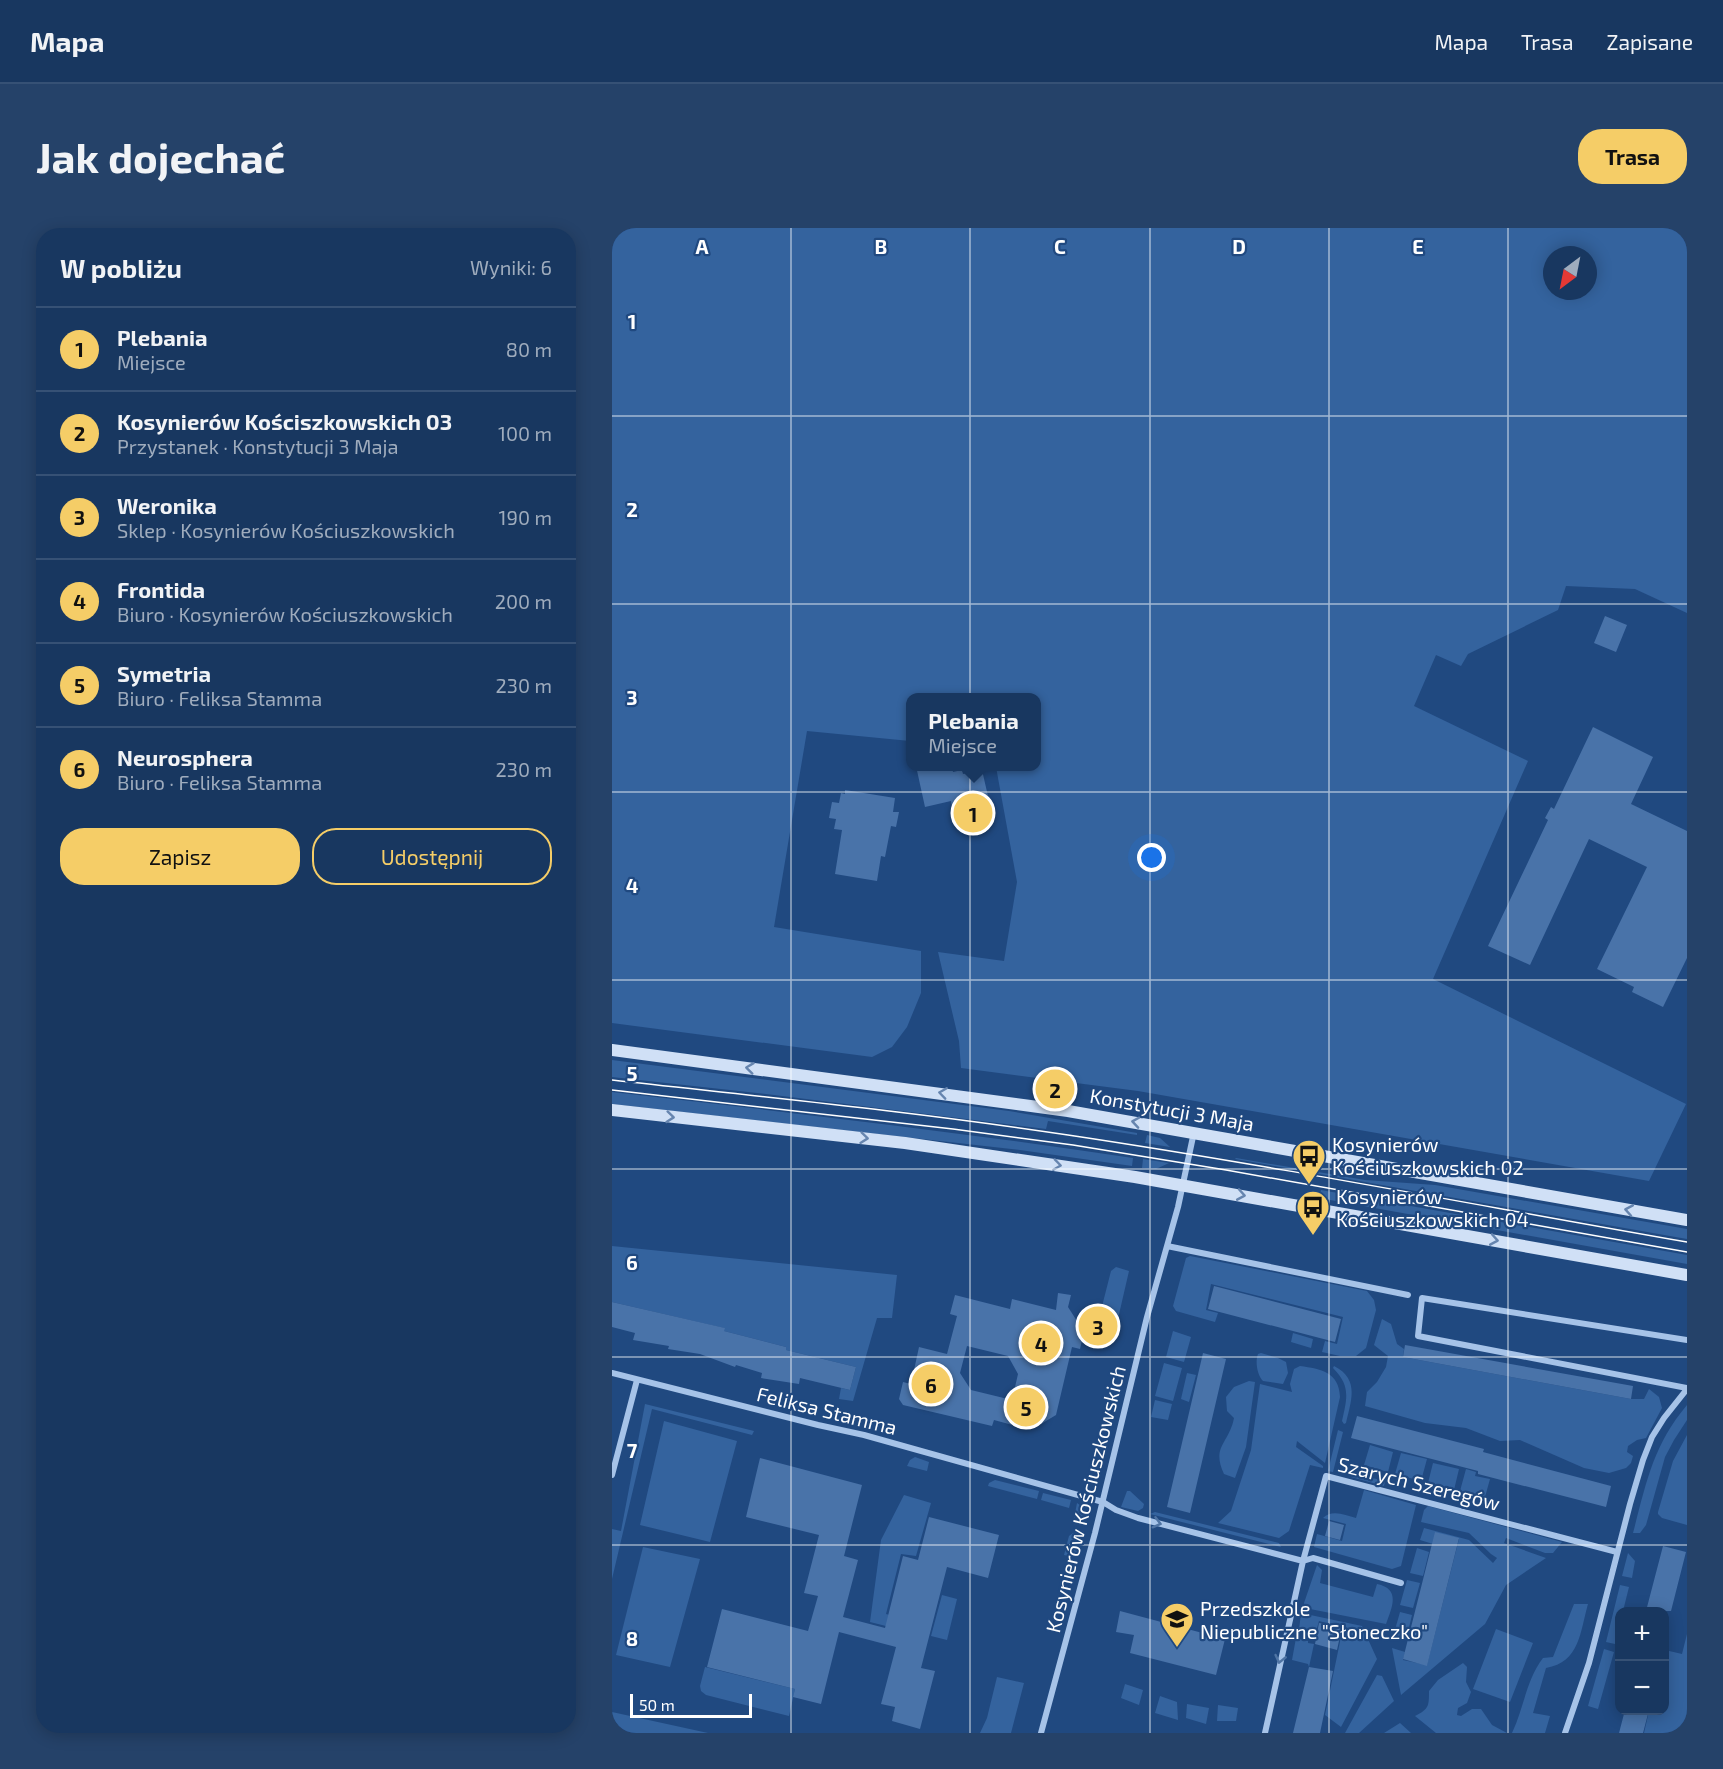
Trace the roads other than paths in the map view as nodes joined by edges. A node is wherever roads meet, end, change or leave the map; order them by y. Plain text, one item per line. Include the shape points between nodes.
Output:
1 (612, 1050) edge
2 (612, 1110) edge
3 (1194, 1132) junction
4 (1183, 1184) junction
5 (1687, 1220) edge
6 (1167, 1245) junction
7 (1687, 1275) edge
8 (1408, 1295) dead end
9 (1687, 1340) edge
10 (612, 1373) edge
11 (637, 1380) junction
12 (1687, 1388) edge
13 (612, 1475) edge
14 (1103, 1502) junction
15 (1617, 1552) junction
16 (1303, 1561) junction
17 (1401, 1583) dead end
18 (1041, 1733) edge
19 (1265, 1733) edge
20 (1565, 1733) edge

3 -> 1 street, Konstytucji 3 Maja via 948,1093
2 -> 4 street via 905,1143
3 - 4 street, Kosynierów Kościuszkowskich
5 -> 3 street, Konstytucji 3 Maja
4 - 6 street, Kosynierów Kościuszkowskich
4 -> 7 street
6 - 8 street
6 - 14 street, Kosynierów Kościuszkowskich
9 - 12 street via 1422,1298 1418,1336
10 - 11 street, Feliksa Stamma
11 - 13 street
11 - 14 street, Feliksa Stamma via 864,1435
12 - 15 street via 1652,1437 1635,1482
14 -> 16 street via 1138,1518
14 - 18 street, Kosynierów Kościuszkowskich
15 - 16 street, Szarych Szeregów via 1326,1476
15 - 20 street via 1589,1663
16 - 17 street via 1313,1558
16 -> 19 street

